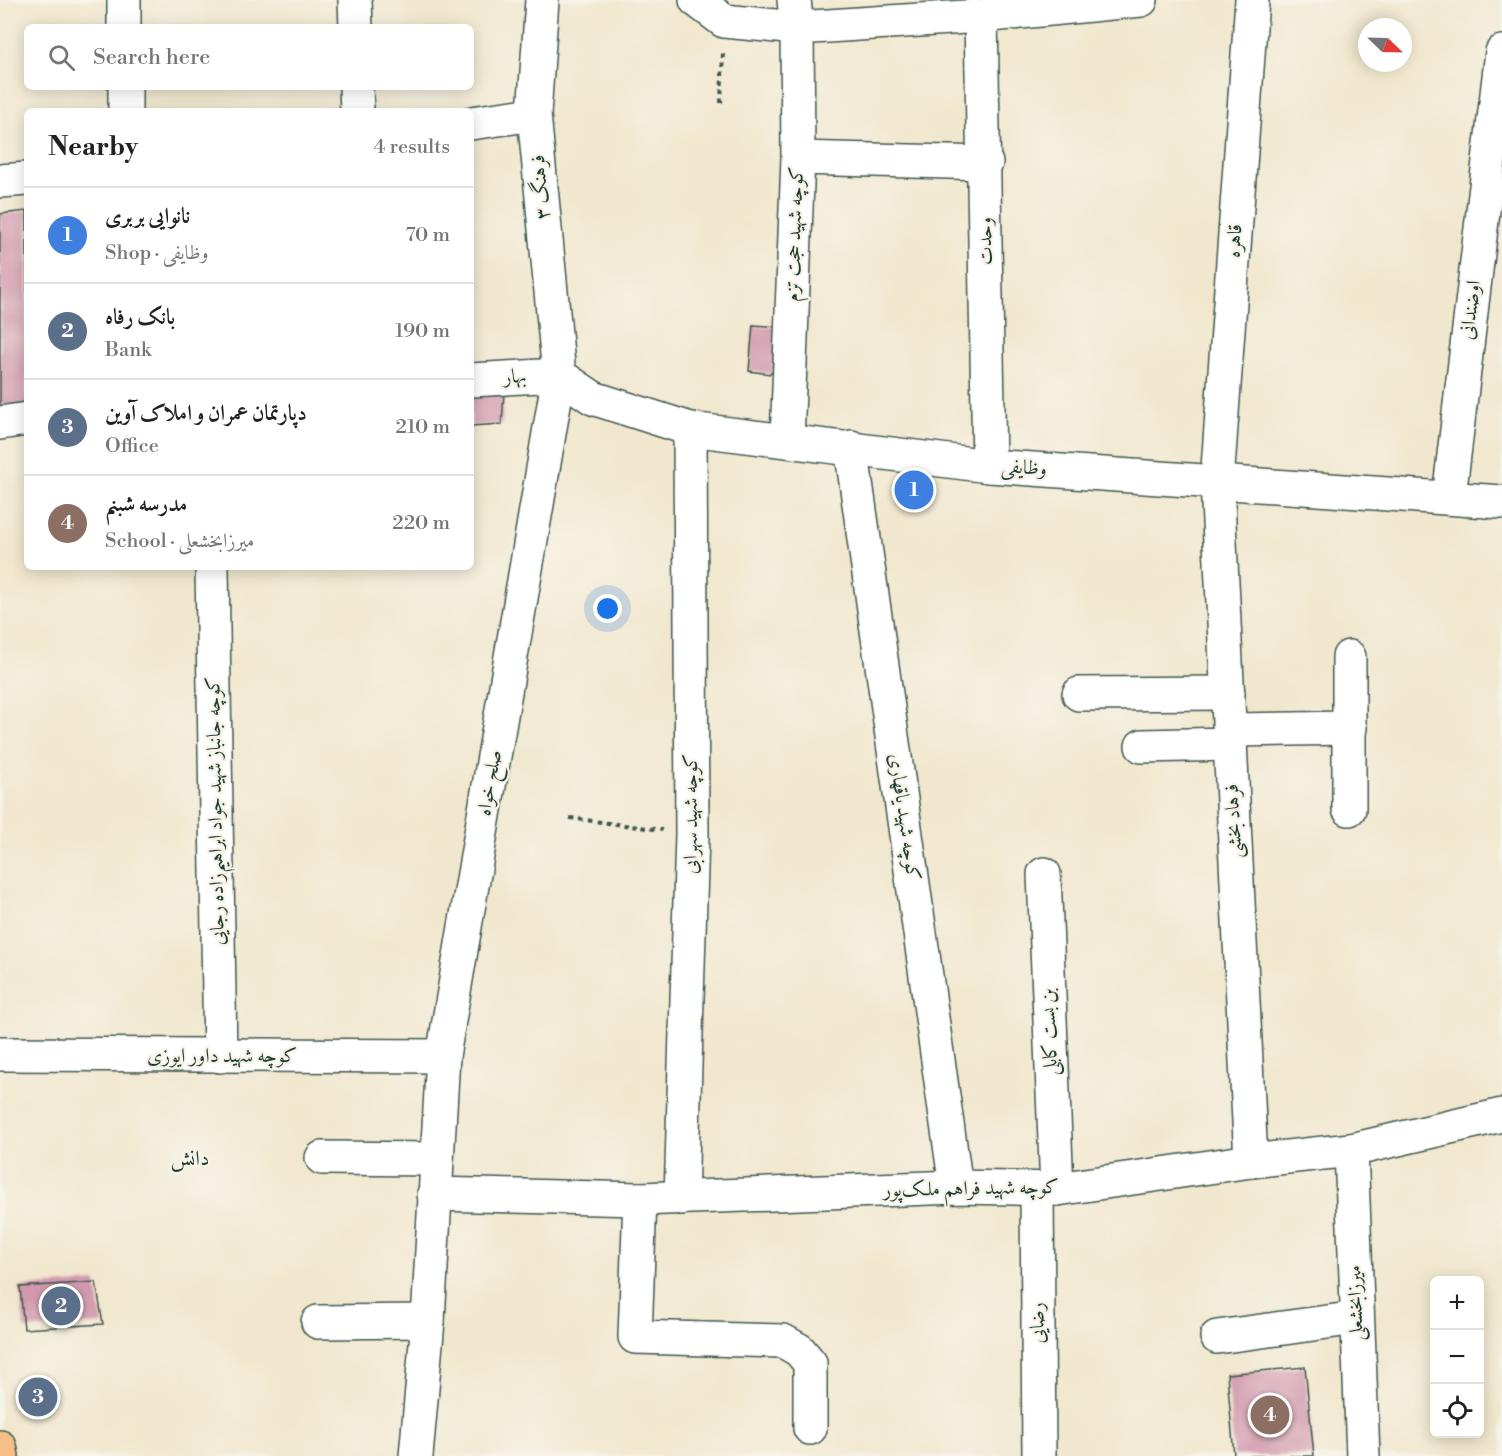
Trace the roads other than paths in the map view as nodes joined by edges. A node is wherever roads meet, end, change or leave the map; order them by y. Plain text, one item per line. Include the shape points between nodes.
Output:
1 (124, 0) edge
2 (355, 0) edge
3 (542, 0) edge
4 (696, 0) edge
5 (1141, 0) edge
6 (1252, 0) edge
7 (796, 14) edge
8 (981, 16) junction
9 (124, 24) edge
10 (356, 24) edge
11 (1502, 52) edge
12 (125, 90) edge
13 (356, 90) edge
14 (125, 108) edge
15 (357, 108) edge
16 (534, 114) junction
17 (474, 123) edge
18 (798, 158) junction
19 (986, 163) junction
20 (24, 179) edge
21 (0, 181) edge
22 (559, 375) junction
23 (474, 380) edge
24 (24, 419) edge
25 (0, 423) edge
26 (690, 429) junction
27 (788, 440) junction
28 (851, 447) junction
29 (989, 465) junction
30 (1217, 482) junction
31 (1449, 497) junction
32 (1502, 502) edge
33 (212, 570) edge
34 (1349, 657) dead end
35 (1228, 693) junction
36 (1080, 694) dead end
37 (1350, 728) junction
38 (1230, 737) junction
39 (1142, 746) dead end
40 (1349, 809) dead end
41 (1044, 874) dead end
42 (0, 1054) edge
43 (220, 1056) junction
44 (443, 1056) junction
45 (1502, 1115) edge
46 (1351, 1150) junction
47 (322, 1158) dead end
48 (436, 1159) junction
49 (1251, 1161) junction
50 (956, 1187) junction
51 (1047, 1190) junction
52 (434, 1194) junction
53 (681, 1198) junction
54 (640, 1199) junction
55 (1357, 1318) junction
56 (318, 1322) dead end
57 (428, 1322) junction
58 (1217, 1337) dead end
59 (810, 1428) dead end
60 (0, 1447) edge
61 (2, 1456) edge
62 (416, 1456) edge
63 (1039, 1456) edge
64 (1363, 1456) edge

1 - 9 street
2 - 10 street
3 - 16 street, فرهنگ ۳
4 - 7 street via 724,21
5 - 8 street
6 - 30 street, قاهره
7 - 8 street
7 - 18 street, کوچه شهید حجت تزم
8 - 19 street, وحدت
11 - 31 street, اوضندانی
12 - 14 street
13 - 15 street
16 - 17 street
16 - 22 street, فرهنگ ۳
18 - 19 street
18 - 27 street, کوچه شهید حجت تزم
19 - 29 street, وحدت
20 - 21 street
22 - 23 street, بهار
22 - 26 street, وظایفی via 593,398
22 - 44 street, صلح خواه
24 - 25 street
26 - 27 street, وظایفی
26 - 53 street, کوچه شهید سهرابی via 692,834
27 - 28 street, وظایفی
28 - 29 street, وظایفی
28 - 50 street, کوچه شهید یاقهاری
29 - 30 street, وظایفی
30 - 31 street, وظایفی
30 - 35 street, فرهاد بخشی
31 - 32 street, وظایفی
33 - 43 street, کوچه جانباز شهید جواد ابراهیم‌زاده رجایی
34 - 37 street
35 - 36 street
35 - 38 street, فرهاد بخشی
37 - 38 street
37 - 40 street
38 - 39 street
38 - 49 street, فرهاد بخشی
41 - 51 street, بن بست کابلی
42 - 43 street, کوچه شهید داور ایوزی
43 - 44 street, کوچه شهید داور ایوزی
44 - 48 street, صلح خواه
45 - 46 street, کوچه شهید فراهم ملک‌پور
46 - 49 street, کوچه شهید فراهم ملک‌پور
46 - 55 street, میرزابخشعلی
47 - 48 street
48 - 52 street, صلح خواه
49 - 51 street, کوچه شهید فراهم ملک‌پور
50 - 51 street, کوچه شهید فراهم ملک‌پور
50 - 53 street, کوچه شهید فراهم ملک‌پور
51 - 63 street, رضایی
52 - 54 street, کوچه شهید فراهم ملک‌پور
52 - 57 street, صلح خواه
53 - 54 street, کوچه شهید فراهم ملک‌پور
54 - 59 street via 635,1336 783,1341 800,1350 810,1363
55 - 58 street
55 - 64 street, میرزابخشعلی
56 - 57 street
57 - 62 street, صلح خواه
60 - 61 main road

